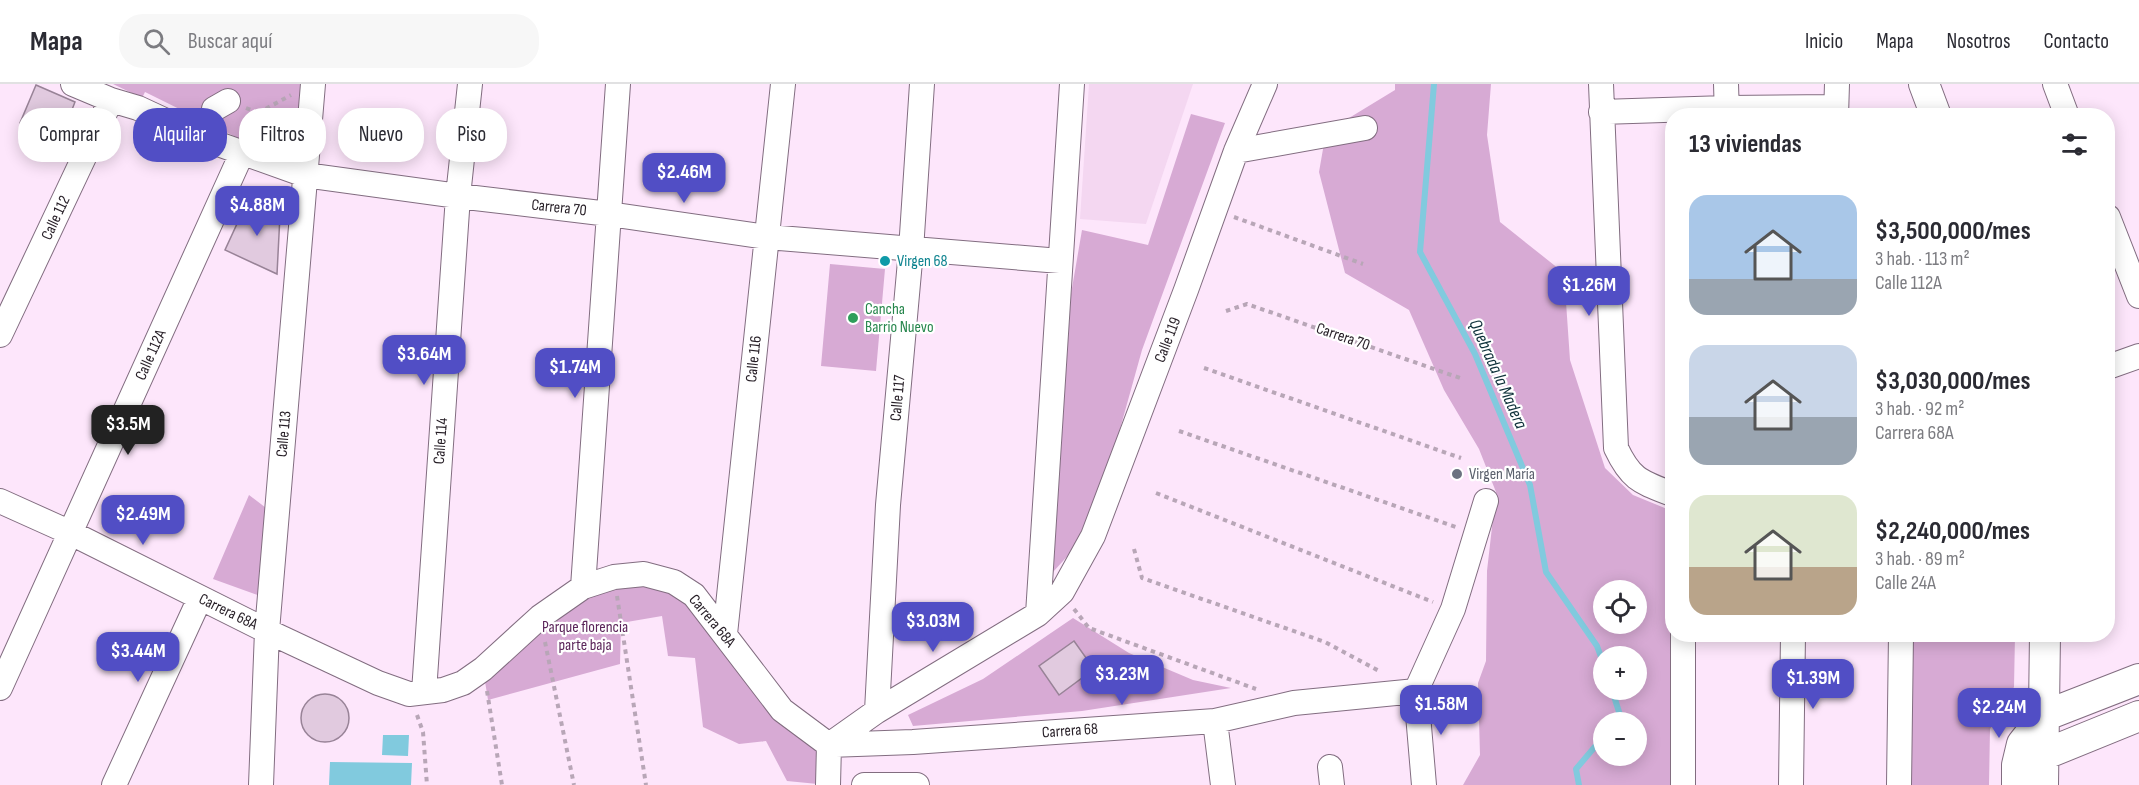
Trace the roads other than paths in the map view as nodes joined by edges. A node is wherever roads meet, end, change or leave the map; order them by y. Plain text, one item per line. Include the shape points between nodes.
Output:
1 (73, 84) edge
2 (470, 84) edge
3 (618, 84) edge
4 (783, 84) edge
5 (922, 84) edge
6 (1072, 84) edge
7 (1265, 84) edge
8 (1601, 84) edge
9 (1924, 84) edge
10 (2055, 84) edge
11 (305, 88) edge
12 (111, 100) junction
13 (1726, 102) edge
14 (1836, 102) edge
15 (1933, 108) edge
16 (2064, 108) edge
17 (1601, 112) junction
18 (1365, 128) dead end
19 (1236, 151) junction
20 (239, 152) edge
21 (239, 160) edge
22 (268, 162) edge
23 (305, 175) junction
24 (458, 196) junction
25 (609, 214) junction
26 (2115, 235) edge
27 (767, 237) junction
28 (911, 250) junction
29 (1060, 261) junction
30 (2139, 296) edge
31 (0, 336) edge
32 (2139, 356) edge
33 (2115, 365) edge
34 (1665, 491) edge
35 (0, 501) edge
36 (1486, 501) dead end
37 (71, 532) junction
38 (583, 586) junction
39 (200, 598) junction
40 (1038, 614) junction
41 (267, 631) junction
42 (725, 634) junction
43 (1683, 642) edge
44 (1793, 642) edge
45 (1901, 642) edge
46 (2045, 642) edge
47 (2139, 679) edge
48 (0, 688) edge
49 (1416, 691) junction
50 (417, 693) junction
51 (878, 711) junction
52 (2044, 716) junction
53 (2139, 716) edge
54 (1215, 721) junction
55 (829, 745) junction
56 (2026, 768) edge
57 (114, 785) edge
58 (261, 785) edge
59 (828, 785) edge
60 (864, 785) edge
61 (917, 785) edge
62 (1223, 785) edge
63 (1424, 785) edge
64 (1683, 785) edge
65 (1791, 785) edge
66 (1899, 785) edge
67 (2043, 785) edge

1 - 12 street, Carrera 70
2 - 24 street, Calle 114
3 - 25 street
4 - 27 street, Calle 116
5 - 28 street, Calle 117
6 - 29 street
7 - 19 street, Calle 119
8 - 17 street
9 - 15 main road
10 - 16 street
11 - 23 street, Calle 113
12 - 20 street, Carrera 70
12 - 31 street, Calle 112
13 - 14 street
13 - 17 street
17 - 34 street via 1616,448 1624,465 1640,482
18 - 19 street
19 - 40 street, Calle 119 via 1094,536 1062,591
21 - 37 street, Calle 112A
22 - 23 street, Carrera 70
23 - 24 street, Carrera 70
23 - 41 street, Calle 113
24 - 25 street, Carrera 70
24 - 50 street, Calle 114
25 - 27 street, Carrera 70
25 - 38 street
26 - 30 street
27 - 28 street, Carrera 70
27 - 42 street, Calle 116
28 - 29 street, Carrera 70
28 - 51 street, Calle 117 via 888,505
29 - 40 street
32 - 33 street
35 - 37 street, Carrera 68A
36 - 49 street via 1453,609
37 - 39 street, Carrera 68A
37 - 48 street, Calle 112A
38 - 42 street, Carrera 68A via 644,574 674,582 694,595
38 - 50 street, Carrera 68A via 463,683
39 - 41 street, Carrera 68A
39 - 57 street
40 - 51 street
41 - 50 street, Carrera 68A via 378,683
41 - 58 street, Calle 113
42 - 55 street, Carrera 68A via 782,710
43 - 64 street
44 - 65 street
45 - 66 street
46 - 52 main road
47 - 52 main road
49 - 54 street, Carrera 68 via 1294,703
49 - 63 street
51 - 55 street
52 - 56 main road via 2022,744
53 - 56 main road
54 - 55 street, Carrera 68
54 - 62 street
55 - 59 street
56 - 67 main road
60 - 61 street

